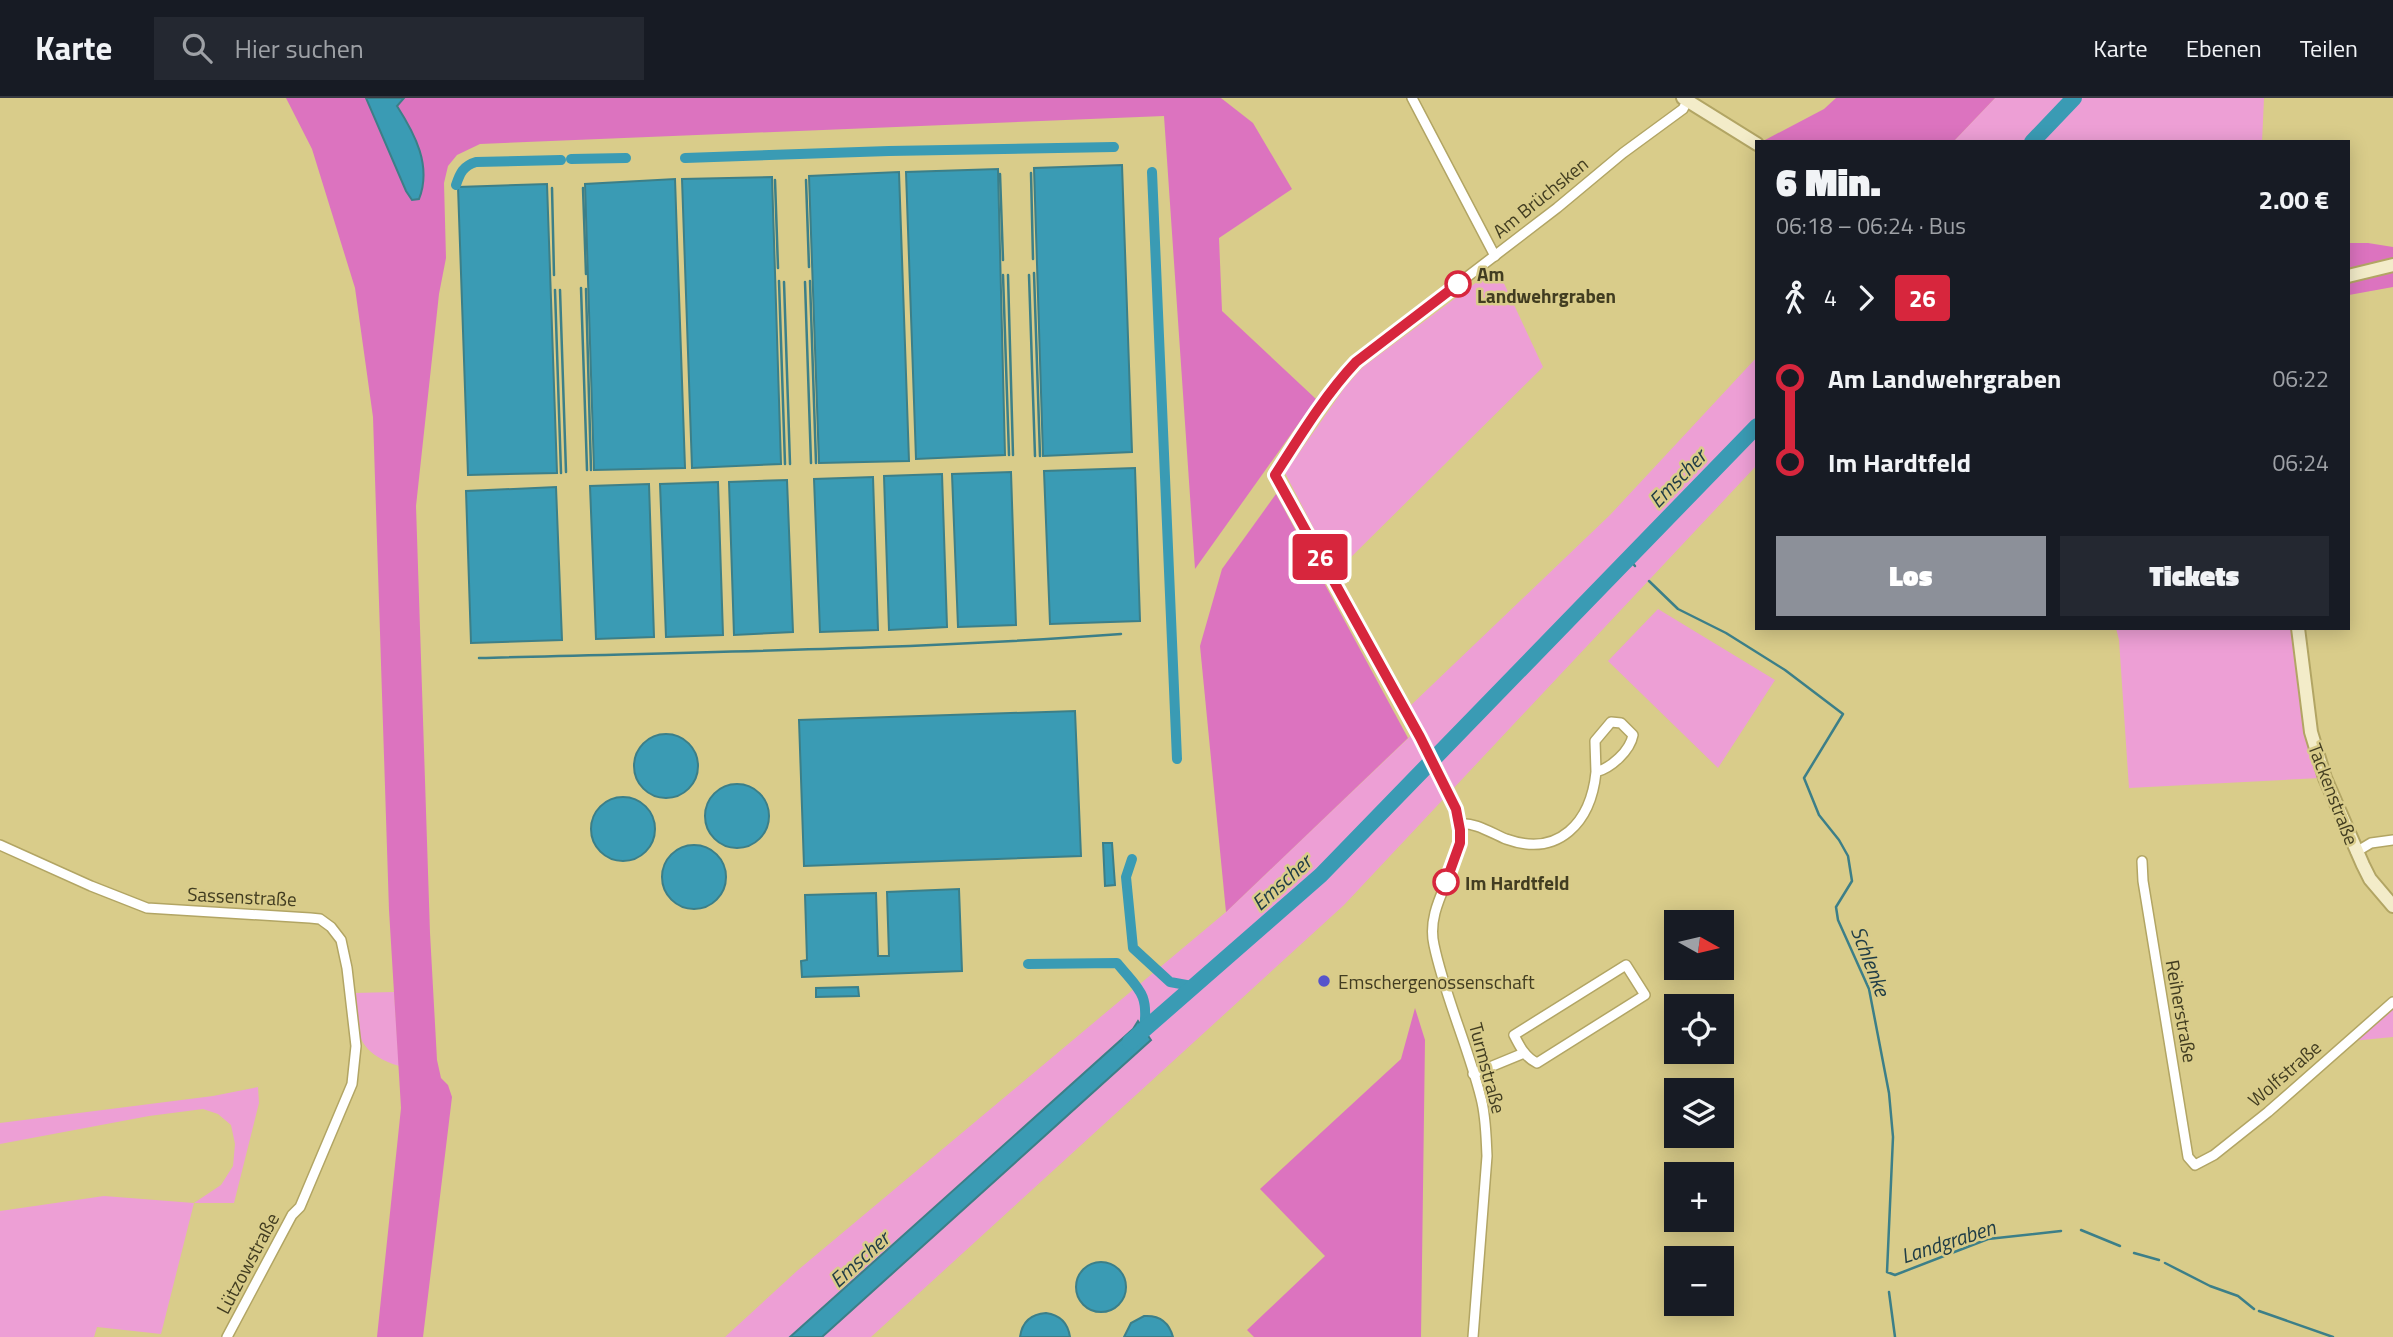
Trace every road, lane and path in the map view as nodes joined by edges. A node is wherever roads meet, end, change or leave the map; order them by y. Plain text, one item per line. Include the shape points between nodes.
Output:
1 (1412, 98) edge
2 (1685, 99) edge
3 (1755, 143) edge
4 (1495, 256) junction
5 (2393, 265) edge
6 (2350, 276) edge
7 (2298, 630) edge
8 (1596, 772) junction
9 (1460, 824) junction
10 (2393, 840) edge
11 (0, 845) edge
12 (2356, 852) junction
13 (2142, 861) dead end
14 (2393, 906) edge
15 (2393, 1002) edge
16 (1524, 1053) junction
17 (1473, 1074) junction
18 (2195, 1166) joint
19 (300, 1207) joint
20 (1473, 1333) edge
21 (228, 1337) edge

1 - 4 street
2 - 3 street
2 - 4 street, Am Brüchsken via 1683,109
4 - 9 street, Am Brüchsken via 1356,362 1275,475 1420,737
5 - 6 street
7 - 12 street, Tackenstraße via 2311,732
8 - 8 street via 1606,769 1631,745 1633,735 1620,723 1611,723 1595,741
8 - 9 street via 1592,795 1579,821 1553,842 1526,844
9 - 17 street, Turmstraße via 1456,858 1432,927
10 - 12 street via 2371,843
11 - 19 street, Sassenstraße via 147,908 320,919 331,927 341,940 347,968 356,1046 352,1084
12 - 14 street, Tackenstraße via 2370,879
13 - 18 street, Reiherstraße via 2188,1157
15 - 18 street, Wolfstraße via 2268,1112
16 - 16 street via 1514,1035 1626,965 1644,995 1537,1063
16 - 17 street
17 - 20 street, Turmstraße via 1486,1128 1487,1156
19 - 21 street, Lützowstraße

